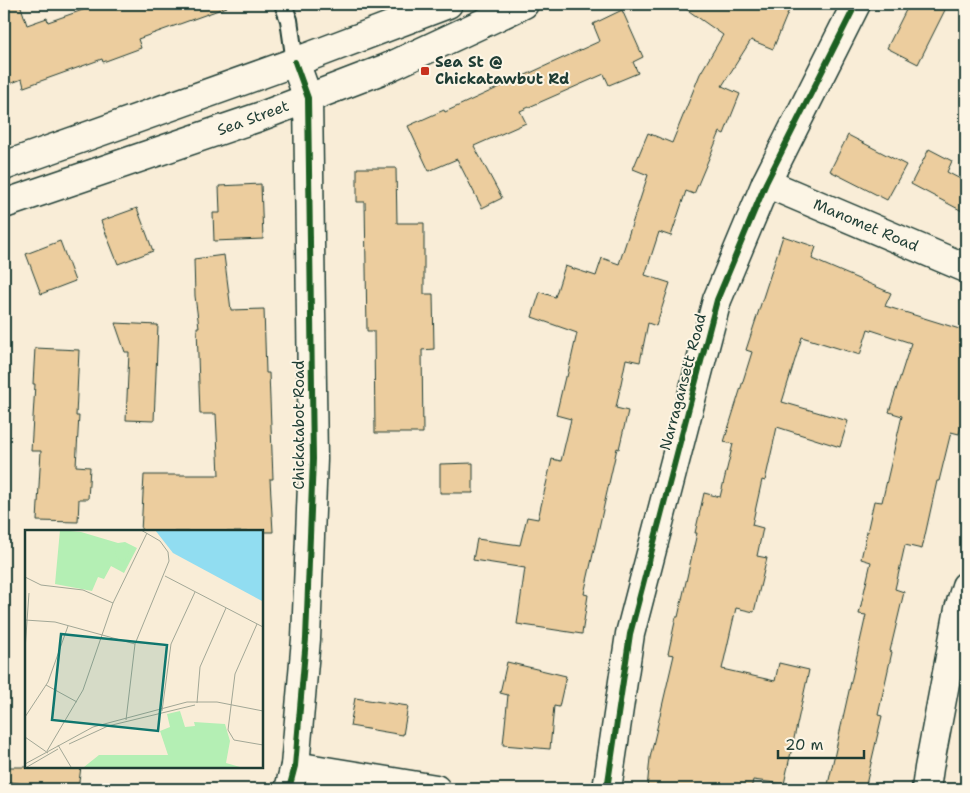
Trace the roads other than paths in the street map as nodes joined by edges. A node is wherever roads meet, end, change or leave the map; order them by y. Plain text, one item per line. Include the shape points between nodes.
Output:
1 (283, 4) edge
2 (448, 4) edge
3 (524, 4) edge
4 (856, 4) edge
5 (295, 62) junction
6 (308, 98) junction
7 (4, 166) edge
8 (766, 183) junction
9 (4, 204) edge
10 (966, 268) edge
11 (966, 586) edge
12 (292, 778) edge
13 (436, 789) edge
14 (606, 789) edge
15 (926, 789) edge

1 - 5 lane
2 - 5 street
3 - 6 street, Sea Street via 387,68
4 - 8 street, Narragansett Road
5 - 6 street, Chickatabot Road
5 - 7 street
6 - 9 street, Sea Street
6 - 12 street, Chickatabot Road via 313,459 306,639
8 - 10 street, Manomet Road
8 - 14 street, Narragansett Road via 718,300 630,634
11 - 15 street via 957,618
12 - 13 street

